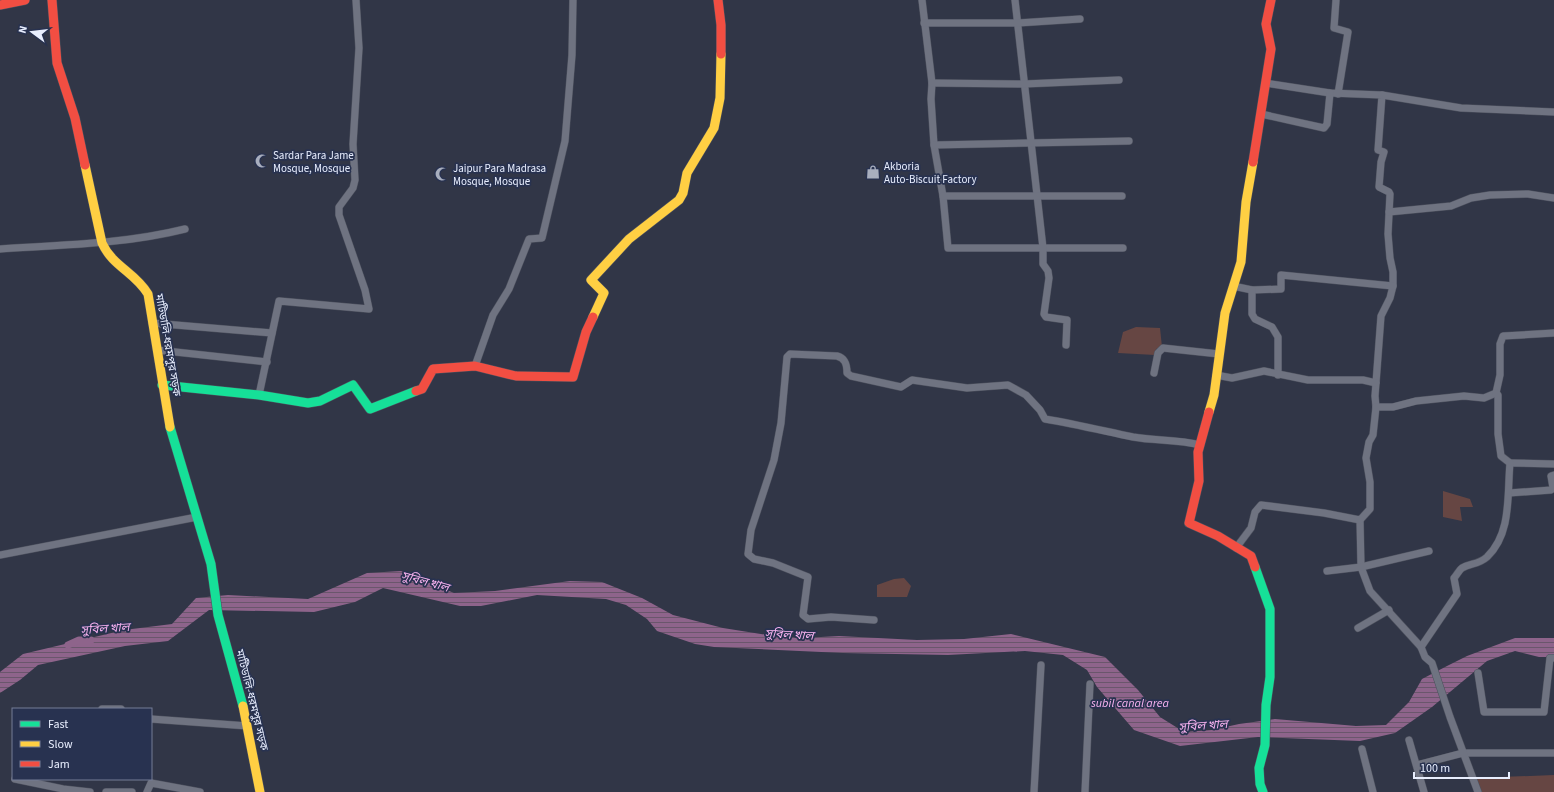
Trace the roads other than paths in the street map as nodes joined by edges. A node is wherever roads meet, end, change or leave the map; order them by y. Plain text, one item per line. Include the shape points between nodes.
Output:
1 (25, 0) edge
2 (52, 0) edge
3 (356, 0) edge
4 (573, 0) edge
5 (718, 0) edge
6 (922, 0) edge
7 (1015, 0) edge
8 (1271, 0) edge
9 (1336, 0) edge
10 (0, 5) edge
11 (1080, 19) dead end
12 (924, 23) junction
13 (1018, 23) junction
14 (1119, 80) dead end
15 (932, 83) junction
16 (1265, 83) junction
17 (1024, 84) junction
18 (1330, 94) junction
19 (1338, 94) junction
20 (1382, 95) junction
21 (1554, 112) edge
22 (1261, 114) junction
23 (1129, 141) dead end
24 (1031, 143) junction
25 (934, 145) junction
26 (943, 196) junction
27 (1122, 196) dead end
28 (1037, 198) junction
29 (1554, 198) edge
30 (1389, 212) junction
31 (185, 228) dead end
32 (102, 243) junction
33 (1043, 248) junction
34 (1123, 248) dead end
35 (0, 249) edge
36 (1233, 286) junction
37 (1393, 286) junction
38 (1252, 290) junction
39 (152, 323) junction
40 (272, 333) junction
41 (1554, 333) edge
42 (1066, 345) dead end
43 (157, 350) junction
44 (1219, 354) junction
45 (267, 362) junction
46 (475, 366) junction
47 (1154, 373) dead end
48 (1216, 375) junction
49 (1278, 375) junction
50 (1376, 383) junction
51 (162, 385) junction
52 (1496, 393) junction
53 (259, 395) junction
54 (1376, 407) junction
55 (1200, 444) junction
56 (1510, 463) junction
57 (1554, 464) edge
58 (1554, 475) edge
59 (1509, 493) junction
60 (197, 517) junction
61 (1360, 520) junction
62 (1236, 548) junction
63 (1429, 551) dead end
64 (0, 555) edge
65 (1361, 566) junction
66 (1327, 571) dead end
67 (1389, 610) junction
68 (874, 620) dead end
69 (1358, 628) dead end
70 (1421, 647) junction
71 (1554, 658) edge
72 (1041, 665) dead end
73 (1478, 673) dead end
74 (1090, 684) dead end
75 (152, 719) edge
76 (248, 726) junction
77 (1409, 740) dead end
78 (1362, 749) dead end
79 (1464, 753) junction
80 (1554, 753) edge
81 (1417, 765) junction
82 (21, 780) edge
83 (90, 792) edge
84 (106, 792) edge
85 (132, 792) edge
86 (147, 792) edge
87 (200, 792) edge
88 (260, 792) edge
89 (1034, 792) edge
90 (1085, 792) edge
91 (1263, 792) edge
92 (1373, 792) edge
93 (1424, 792) edge
94 (1478, 792) edge

1 - 10 main road
2 - 32 main road, মাটিডালি-ধরমপুর সড়ক via 56,63 75,118
3 - 40 street via 359,48 353,144 355,180 353,188 338,207 369,309 279,301
4 - 46 street via 572,55 565,141 542,238 529,239 509,289 493,315
5 - 46 main road via 721,25 720,98 714,128 687,173 684,193 679,200 629,239 591,280 604,293 586,332 573,377 516,376
6 - 12 street
7 - 13 street
8 - 16 main road via 1267,16 1270,49
9 - 19 street via 1334,28 1348,32
11 - 13 street
12 - 13 street
12 - 15 street
13 - 17 street
14 - 17 street
15 - 17 street
15 - 25 street
16 - 18 street
16 - 22 main road
17 - 24 street
18 - 19 street
18 - 22 street via 1327,124 1324,128
19 - 20 street
20 - 21 street via 1461,108
20 - 30 street via 1378,150 1384,152 1379,187 1389,192
22 - 36 main road via 1246,202 1242,262
23 - 24 street
24 - 25 street
24 - 28 street
25 - 26 street
26 - 28 street
26 - 33 street via 948,248
27 - 28 street
28 - 33 street
29 - 30 street via 1528,194 1490,195 1471,198 1451,206
30 - 37 street via 1388,234
31 - 32 street via 156,236
32 - 35 street
32 - 39 main road, মাটিডালি-ধরমপুর সড়ক via 105,253 112,262 145,287
33 - 34 street
33 - 42 street via 1043,264 1049,278 1044,314 1046,317 1067,320
36 - 38 street
36 - 44 main road via 1225,313
37 - 38 street via 1282,275 1281,289
37 - 50 street via 1381,316
38 - 49 street via 1252,314 1255,319 1272,327 1278,337
39 - 40 street
39 - 43 main road, মাটিডালি-ধরমপুর সড়ক
40 - 45 street
41 - 52 street via 1503,336 1500,344 1500,374
43 - 45 street
43 - 51 main road, মাটিডালি-ধরমপুর সড়ক
44 - 47 street via 1163,348 1158,353
44 - 48 main road
45 - 53 street
46 - 53 main road via 433,370 422,389 370,409 353,385 320,401 308,403
48 - 49 street via 1232,378 1264,371
48 - 55 main road via 1214,395
49 - 50 street via 1308,380 1364,380
50 - 54 street
51 - 53 main road
51 - 60 main road, মাটিডালি-ধরমপুর সড়ক via 169,425
52 - 54 street via 1484,398 1464,396 1416,401 1393,407
52 - 56 street via 1501,456
54 - 61 street via 1373,435 1366,458 1370,482 1370,509
55 - 62 main road via 1197,460 1199,481 1190,524 1218,536
55 - 68 street via 1134,437 1045,419 1026,395 1008,385 967,388 912,380 901,387 851,376 842,357 790,354 787,358 781,423 774,460 751,530 748,554 754,559 773,563 808,577 803,615 808,619 831,617
56 - 57 street
56 - 59 street
58 - 59 street via 1551,476 1551,490
59 - 70 street via 1508,513 1500,540 1484,560 1462,568 1454,578 1457,594
60 - 64 street
60 - 76 main road, মাটিডালি-ধরমপুর সড়ক via 212,564 218,615
61 - 62 street via 1261,505 1255,512 1251,528
61 - 65 street
62 - 91 main road via 1250,556 1270,609 1270,677 1265,745 1259,768
63 - 65 street
65 - 66 street
65 - 67 street via 1370,591
67 - 69 street
67 - 70 street
70 - 79 street via 1425,657 1432,663
71 - 73 street via 1550,658 1544,712 1484,712
72 - 89 street
74 - 90 street
75 - 76 street
76 - 88 main road, মাটিডালি-ধরমপুর সড়ক
77 - 81 street
78 - 92 street
79 - 80 street
79 - 81 street
79 - 94 street
81 - 93 street
82 - 83 street
84 - 85 street
86 - 87 street via 151,783

